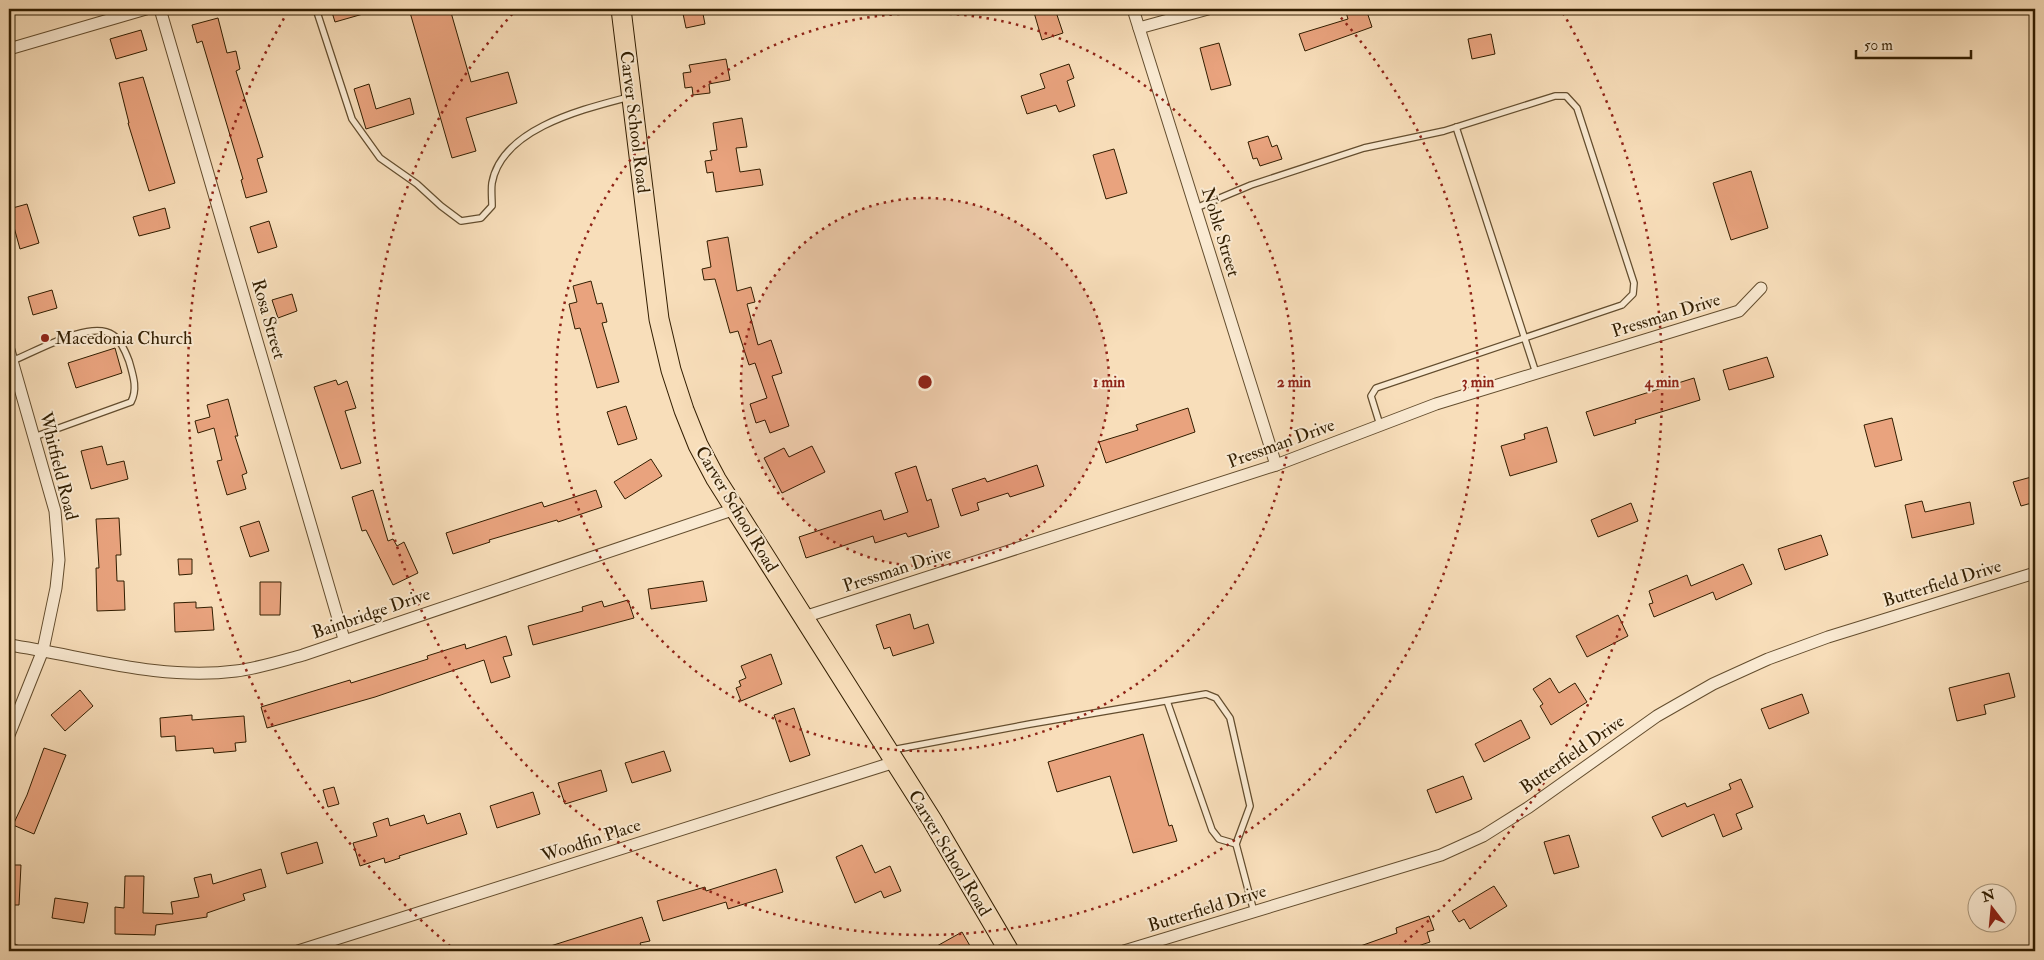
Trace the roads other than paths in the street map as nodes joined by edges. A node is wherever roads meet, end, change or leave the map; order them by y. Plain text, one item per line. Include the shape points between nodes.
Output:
1 (146, 9) edge
2 (160, 9) edge
3 (316, 9) edge
4 (621, 9) edge
5 (1133, 9) edge
6 (1208, 9) edge
7 (1139, 28) junction
8 (9, 49) edge
9 (631, 96) junction
10 (1456, 127) junction
11 (1196, 208) junction
12 (1762, 288) dead end
13 (1525, 338) junction
14 (10, 355) edge
15 (1536, 373) junction
16 (1380, 425) junction
17 (34, 437) junction
18 (1276, 465) junction
19 (735, 509) junction
20 (2035, 573) edge
21 (804, 617) junction
22 (344, 640) junction
23 (9, 645) edge
24 (43, 650) junction
25 (1167, 701) junction
26 (9, 735) edge
27 (891, 756) junction
28 (1236, 844) junction
29 (1254, 912) junction
30 (9, 948) edge
31 (16, 951) edge
32 (298, 951) edge
33 (1009, 951) edge
34 (1124, 951) edge

1 - 8 street
2 - 22 street, Rosa Street
3 - 9 lane via 352,119 380,158 461,221 481,218 492,206 492,183 499,164 518,140 578,111
4 - 9 main road, Carver School Road
5 - 7 street, Noble Street
6 - 7 street
7 - 11 street, Noble Street
9 - 19 main road, Carver School Road via 659,319 671,370 698,445
10 - 11 lane via 1364,148 1251,185
10 - 13 lane
10 - 13 lane via 1555,96 1566,96 1577,108 1634,283 1633,294 1622,305
11 - 18 street, Noble Street
12 - 15 street, Pressman Drive via 1739,311
13 - 15 lane
13 - 16 lane via 1376,388 1371,396
14 - 17 street, Whitfield Road
14 - 17 lane via 87,331 103,331 118,339 133,374 136,393 131,402
15 - 16 street, Pressman Drive
16 - 18 street, Pressman Drive
17 - 24 street, Whitfield Road via 55,511 58,539 56,588
18 - 21 street, Pressman Drive
19 - 21 main road, Carver School Road
19 - 22 street, Bainbridge Drive
20 - 29 street, Butterfield Drive via 1889,617 1768,660 1714,684 1657,716 1483,836 1441,855
21 - 27 main road, Carver School Road
22 - 24 street, Bainbridge Drive via 262,666 200,673 123,667
23 - 24 street, Bainbridge Drive
24 - 26 street, Whitfield Road
25 - 27 lane via 1030,724
25 - 28 lane via 1212,830 1219,840
25 - 28 lane via 1206,694 1216,698 1230,718 1250,806
27 - 32 street, Woodfin Place
27 - 33 main road, Carver School Road
28 - 29 lane
29 - 34 street, Butterfield Drive
30 - 31 street

